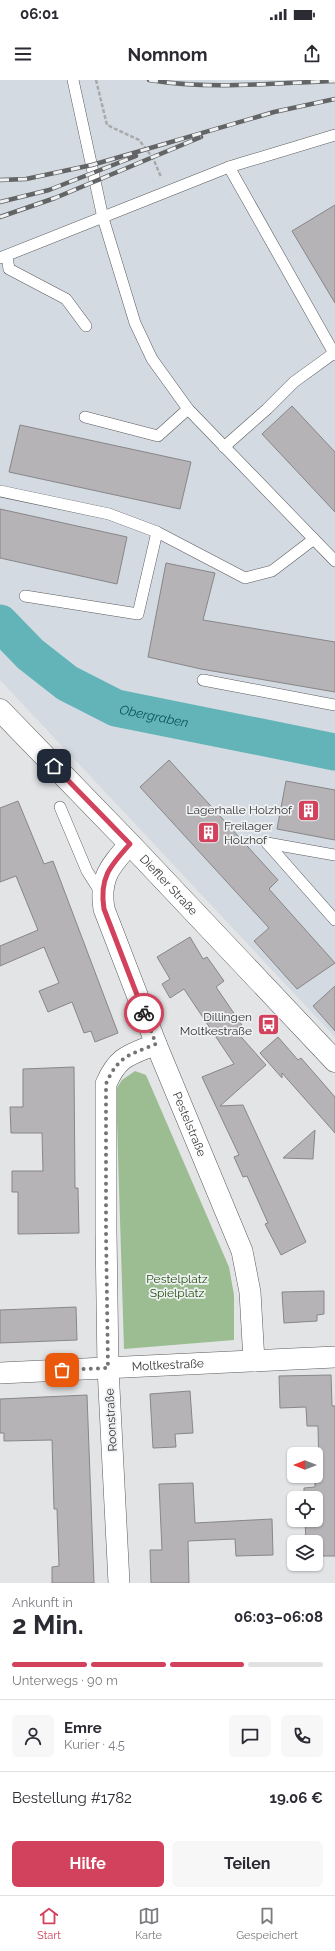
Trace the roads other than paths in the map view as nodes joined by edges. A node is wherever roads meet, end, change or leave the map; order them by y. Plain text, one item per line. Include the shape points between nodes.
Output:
1 (73, 80) edge
2 (335, 135) edge
3 (229, 167) junction
4 (104, 218) junction
5 (3, 258) edge
6 (86, 326) dead end
7 (335, 354) edge
8 (188, 409) junction
9 (85, 417) dead end
10 (224, 447) junction
11 (0, 491) edge
12 (156, 532) junction
13 (314, 539) junction
14 (335, 561) edge
15 (25, 596) dead end
16 (203, 680) dead end
17 (335, 705) edge
18 (0, 710) edge
19 (60, 807) dead end
20 (130, 844) junction
21 (335, 855) edge
22 (102, 894) junction
23 (335, 920) edge
24 (156, 1044) junction
25 (335, 1061) edge
26 (335, 1357) edge
27 (254, 1360) junction
28 (108, 1368) junction
29 (0, 1373) edge
30 (119, 1583) edge

1 - 4 lane
2 - 3 lane
3 - 4 lane
3 - 7 lane
4 - 5 lane
4 - 8 lane via 135,323 152,359
5 - 6 lane via 9,269 66,299
7 - 10 lane via 294,382
8 - 9 lane via 158,436
8 - 10 lane
10 - 13 lane
11 - 12 lane via 109,514
12 - 13 lane via 245,578 272,571
12 - 15 lane via 138,614
13 - 14 lane
16 - 17 lane
18 - 20 main road, Dieffler Straße
19 - 22 lane, Pestelstraße via 87,871
20 - 22 street, Pestelstraße via 112,863 104,879
20 - 25 main road, Dieffler Straße
21 - 23 lane via 267,843
22 - 24 street, Pestelstraße via 104,909
24 - 27 street, Pestelstraße via 242,1251 250,1292
24 - 28 street, Roonstraße via 123,1058 111,1071 106,1084
26 - 27 street, Moltkestraße
27 - 28 street, Moltkestraße
28 - 29 street, Moltkestraße
28 - 30 street, Roonstraße

